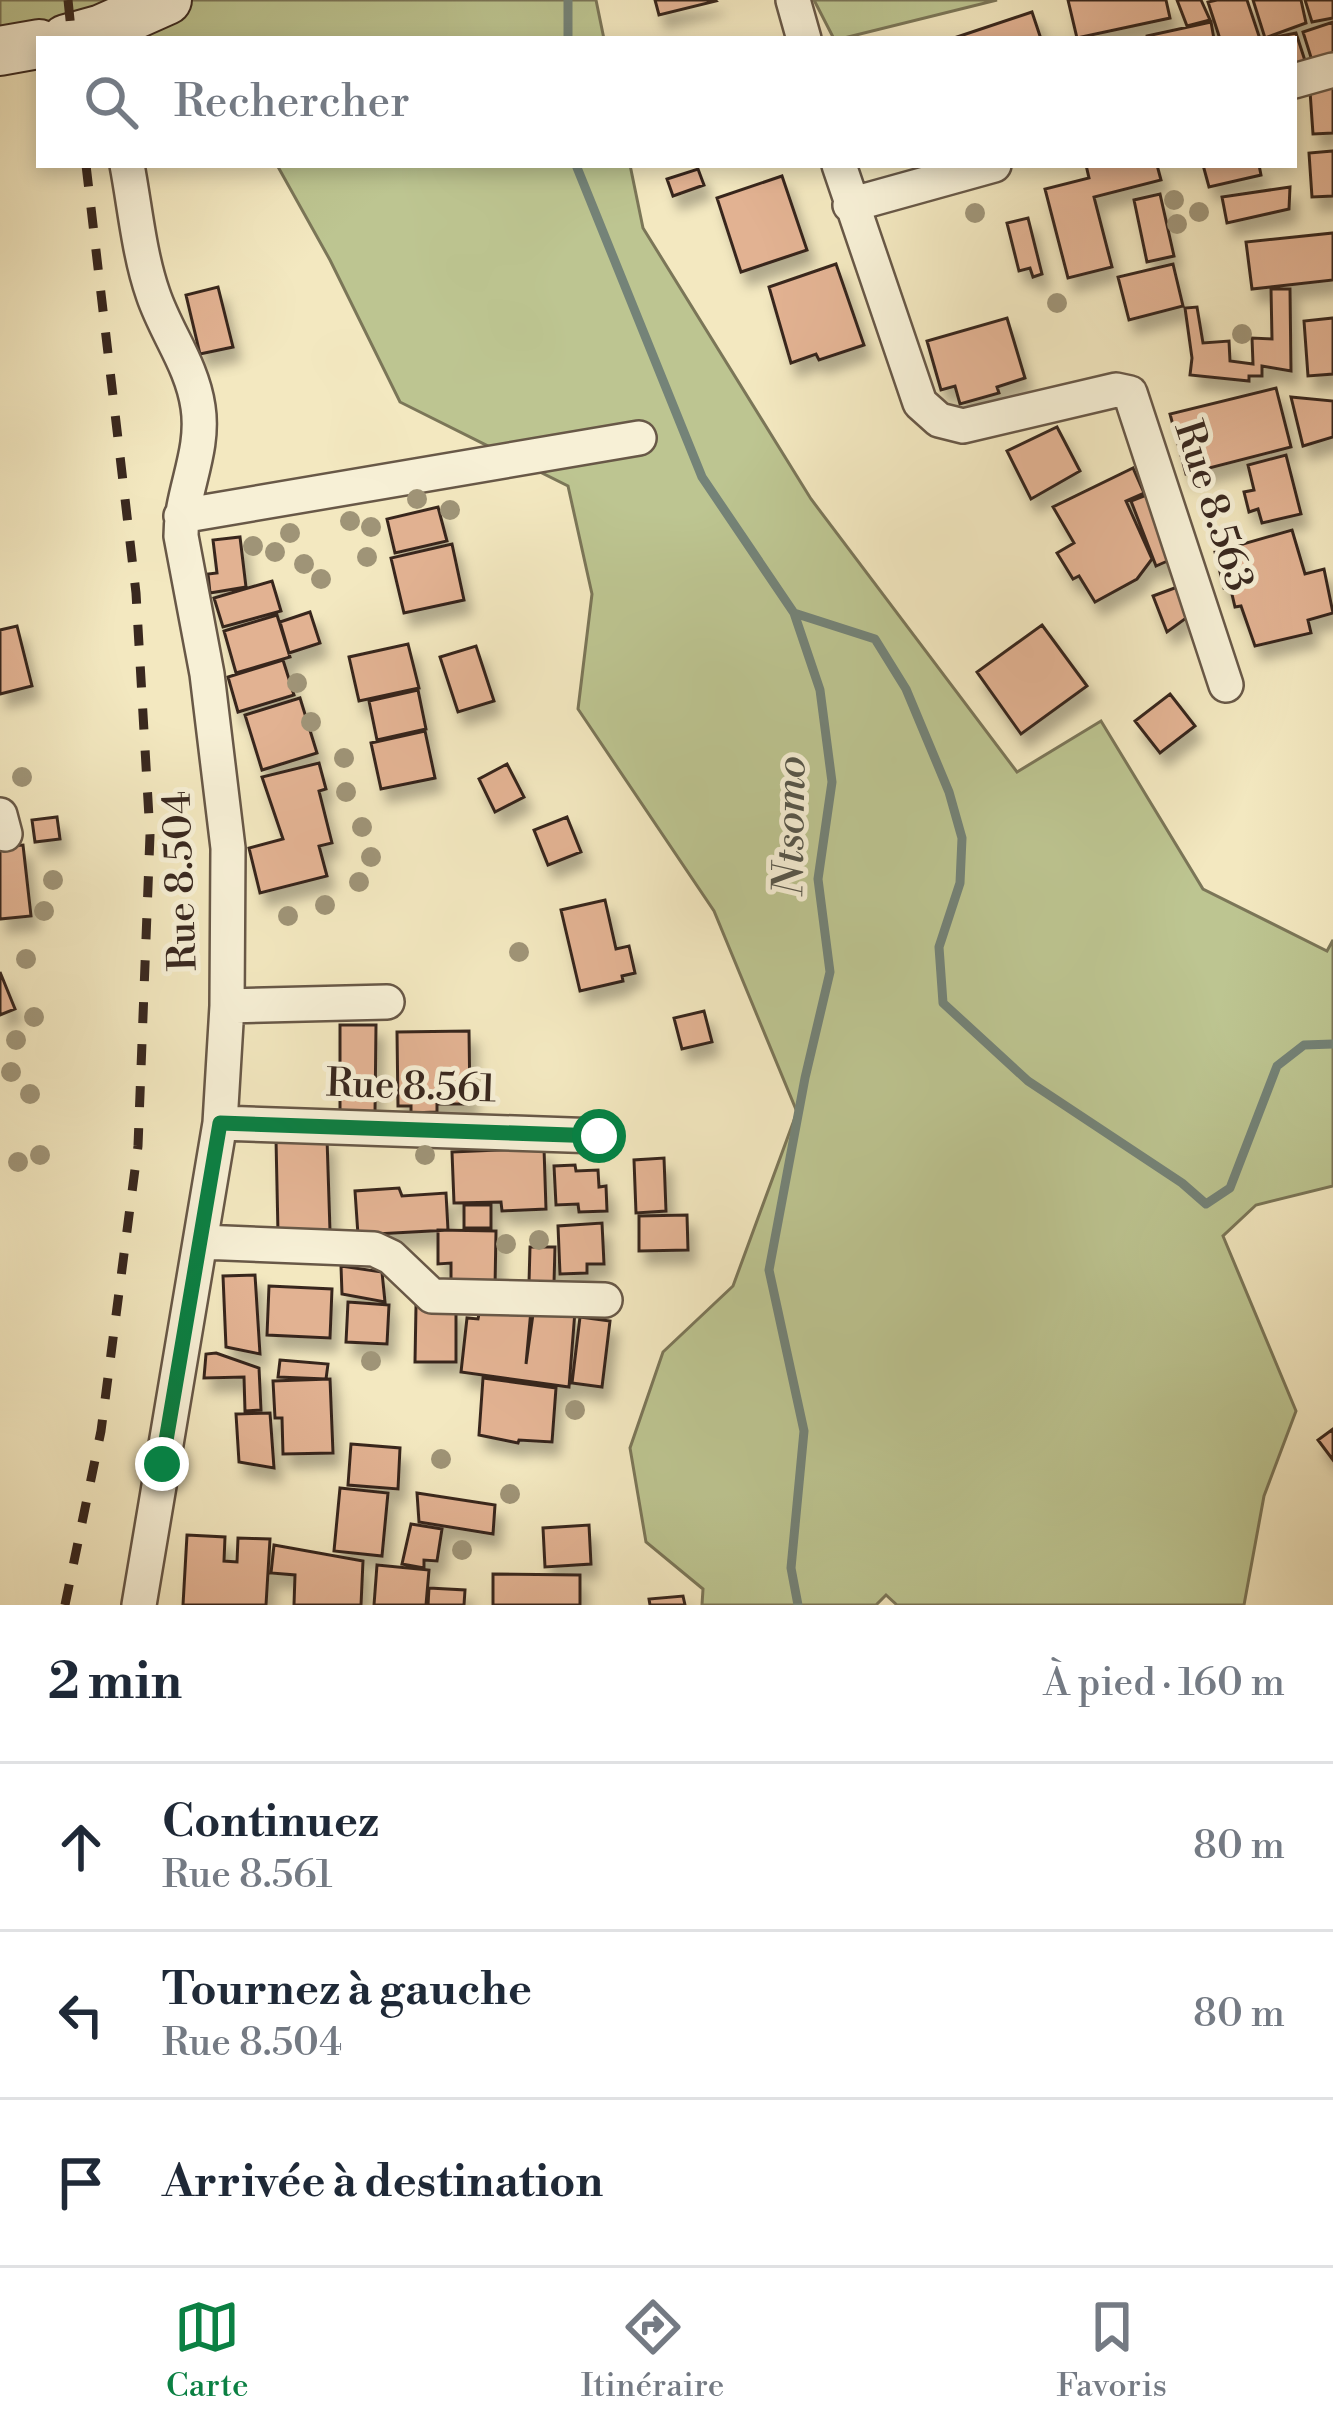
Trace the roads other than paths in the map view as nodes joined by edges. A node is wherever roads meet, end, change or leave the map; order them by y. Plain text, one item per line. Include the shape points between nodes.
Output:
1 (167, 0) edge
2 (794, 0) edge
3 (90, 36) edge
4 (803, 36) edge
5 (36, 45) edge
6 (0, 51) edge
7 (1333, 70) edge
8 (1297, 80) edge
9 (128, 168) edge
10 (840, 168) edge
11 (983, 168) edge
12 (850, 206) junction
13 (639, 438) dead end
14 (181, 516) junction
15 (1226, 685) dead end
16 (387, 1002) dead end
17 (226, 1006) junction
18 (220, 1123) junction
19 (599, 1136) dead end
20 (201, 1242) junction
21 (605, 1300) dead end
22 (140, 1605) edge

1 - 3 main road
2 - 4 street
5 - 6 main road
7 - 8 street
9 - 14 street, Rue 8.504 via 151,290 199,409 197,460
10 - 12 street, Rue 8.563
11 - 12 street
12 - 15 street, Rue 8.563 via 920,403 939,420 963,426 1130,393
13 - 14 street
14 - 17 street, Rue 8.504 via 228,848
16 - 17 street
17 - 18 street, Rue 8.504
18 - 19 street, Rue 8.561
18 - 20 street, Rue 8.504
20 - 21 street via 374,1249 432,1296
20 - 22 street, Rue 8.504

